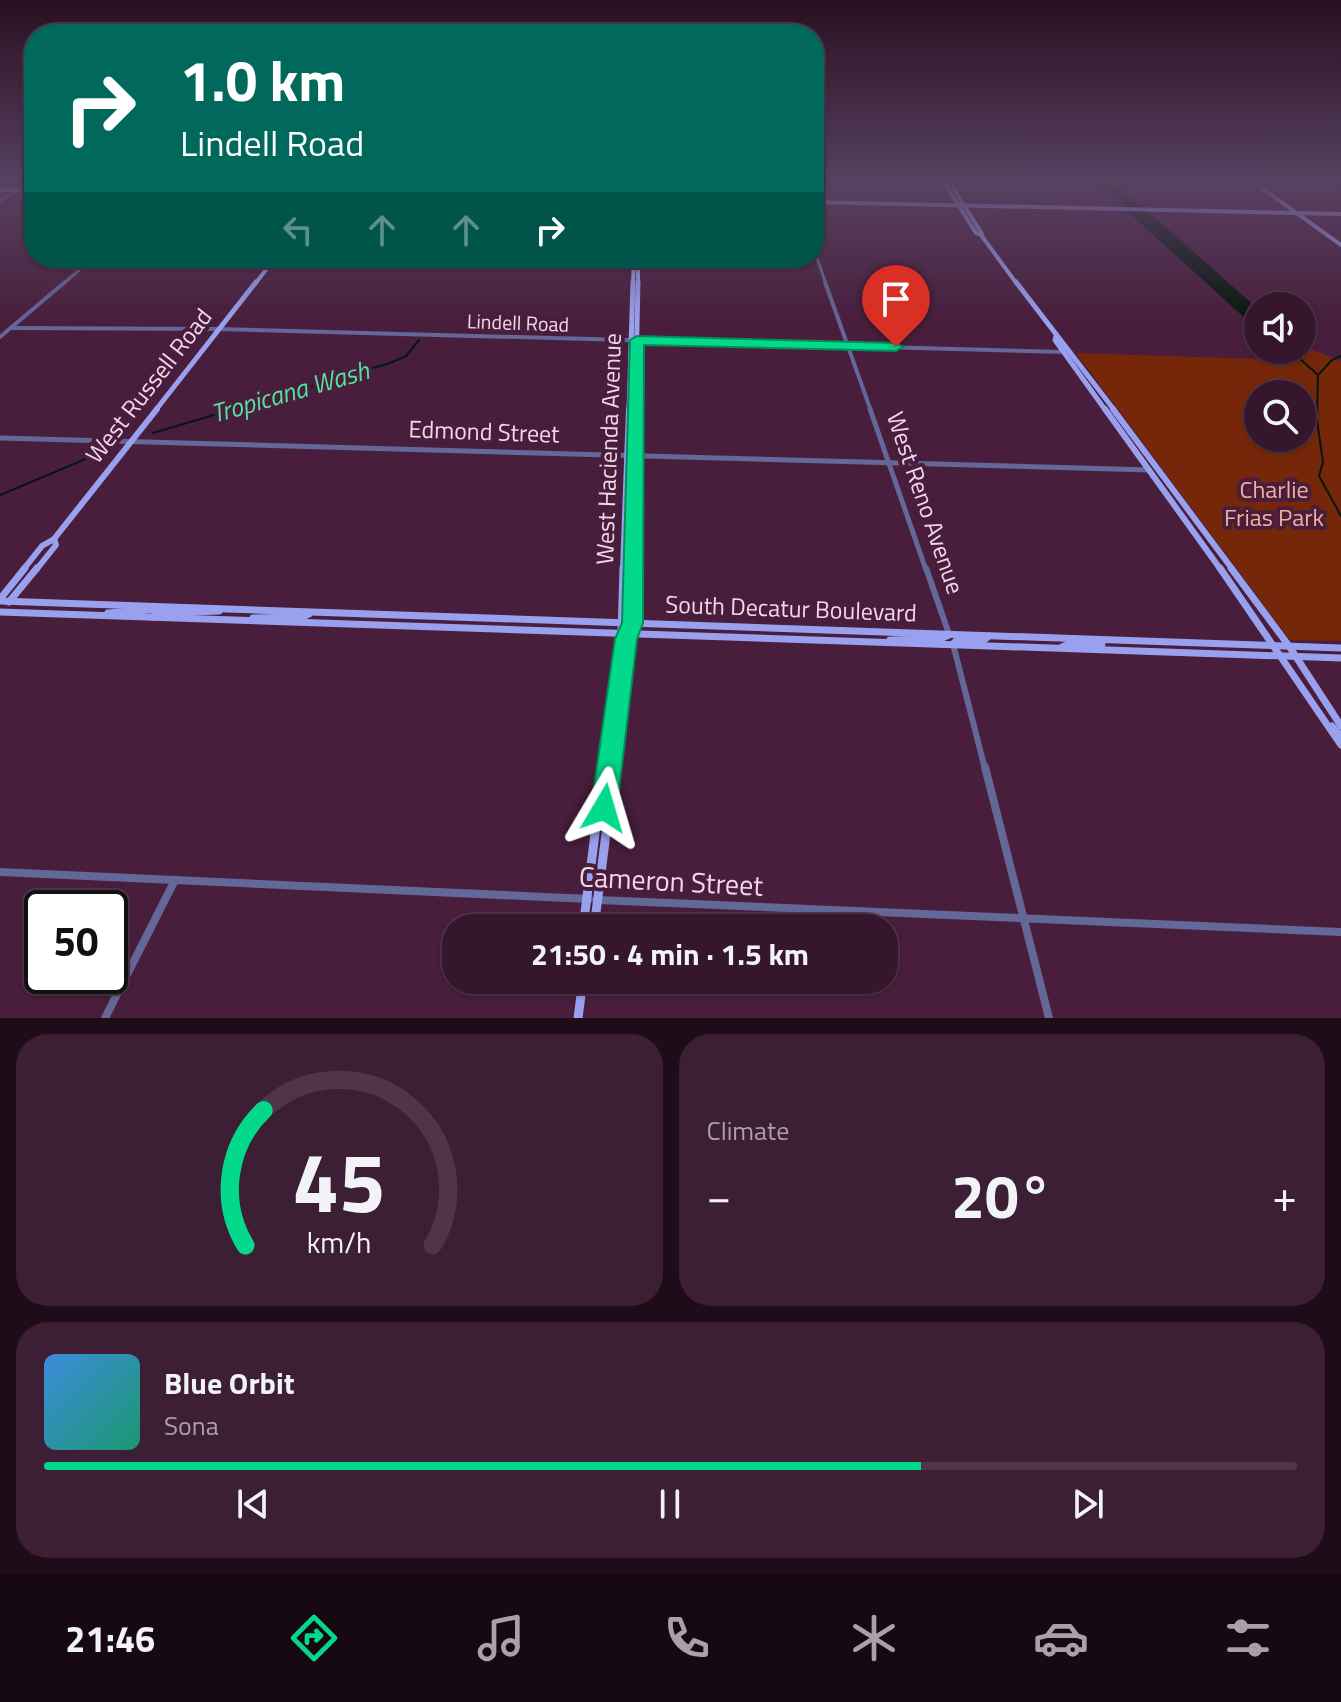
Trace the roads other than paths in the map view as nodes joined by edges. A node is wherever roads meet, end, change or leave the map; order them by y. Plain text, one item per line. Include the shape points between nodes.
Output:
1 (979, 229) edge
2 (1316, 229) edge
3 (1341, 245) edge
4 (81, 268) edge
5 (267, 268) edge
6 (636, 268) edge
7 (821, 268) edge
8 (11, 328) junction
9 (219, 329) junction
10 (1056, 336) junction
11 (0, 337) edge
12 (634, 340) junction
13 (848, 346) junction
14 (1063, 352) junction
15 (1071, 352) junction
16 (1095, 390) junction
17 (1122, 432) junction
18 (1131, 432) junction
19 (0, 438) edge
20 (132, 440) junction
21 (632, 454) junction
22 (890, 462) junction
23 (1149, 470) junction
24 (1159, 470) junction
25 (1196, 534) junction
26 (1207, 534) junction
27 (54, 539) junction
28 (629, 570) junction
29 (0, 600) edge
30 (9, 602) junction
31 (166, 607) junction
32 (227, 609) junction
33 (0, 612) edge
34 (313, 612) junction
35 (93, 616) junction
36 (150, 618) junction
37 (241, 620) junction
38 (622, 623) junction
39 (632, 623) junction
40 (949, 634) junction
41 (626, 635) junction
42 (989, 636) junction
43 (1120, 641) junction
44 (882, 642) junction
45 (1166, 642) junction
46 (953, 644) junction
47 (1276, 646) junction
48 (1289, 646) junction
49 (1060, 648) junction
50 (1341, 648) edge
51 (1123, 651) junction
52 (1283, 656) junction
53 (1296, 657) junction
54 (1341, 658) edge
55 (1323, 718) junction
56 (1341, 726) edge
57 (1341, 736) edge
58 (1341, 745) edge
59 (0, 872) edge
60 (175, 880) junction
61 (592, 899) junction
62 (587, 914) edge
63 (593, 914) edge
64 (1024, 919) junction
65 (1341, 932) edge
66 (581, 994) edge
67 (105, 1018) edge
68 (578, 1018) edge
69 (1049, 1018) edge

1 - 10 main road
2 - 3 main road
4 - 8 street
5 - 9 main road, West Russell Road
6 - 12 main road, West Hacienda Avenue
7 - 13 street, West Reno Avenue
8 - 9 street, Lindell Road
8 - 11 street
9 - 12 street, Lindell Road
9 - 20 main road, West Russell Road
10 - 14 main road
10 - 15 main road
12 - 13 street, Lindell Road
12 - 21 main road, West Hacienda Avenue
13 - 14 street, Lindell Road
13 - 22 street, West Reno Avenue
14 - 15 street, Lindell Road
14 - 16 main road
15 - 16 main road
16 - 17 main road
16 - 18 main road
17 - 18 main road
17 - 23 main road
18 - 24 main road
19 - 20 street, Edmond Street
20 - 21 street, Edmond Street
20 - 27 main road, West Russell Road
21 - 22 street, Edmond Street
21 - 28 main road, West Hacienda Avenue
22 - 23 street, Edmond Street
22 - 40 street, West Reno Avenue
23 - 24 street, Edmond Street
23 - 25 main road
24 - 26 main road
25 - 26 main road
25 - 47 main road
26 - 48 main road
27 - 29 main road, West Russell Road via 42,546
27 - 30 main road, West Russell Road via 56,545
28 - 38 main road, West Hacienda Avenue
28 - 39 main road, West Hacienda Avenue
29 - 30 main road, South Decatur Boulevard
30 - 31 main road, South Decatur Boulevard
30 - 33 main road, West Russell Road
31 - 32 main road, South Decatur Boulevard
31 - 35 main road
32 - 34 main road, South Decatur Boulevard
32 - 36 main road
33 - 35 main road, South Decatur Boulevard
34 - 37 main road
34 - 38 main road, South Decatur Boulevard
35 - 36 main road, South Decatur Boulevard
36 - 37 main road, South Decatur Boulevard
37 - 41 main road, South Decatur Boulevard
38 - 39 main road, South Decatur Boulevard
38 - 41 main road, West Hacienda Avenue
39 - 40 main road, South Decatur Boulevard
39 - 41 main road, West Hacienda Avenue
40 - 42 main road, South Decatur Boulevard
40 - 44 main road via 945,639 897,637
41 - 44 main road, South Decatur Boulevard
41 - 61 main road, West Hacienda Avenue via 604,808 608,818
42 - 43 main road, South Decatur Boulevard
42 - 46 main road
43 - 45 main road, South Decatur Boulevard
43 - 49 main road
44 - 46 main road, South Decatur Boulevard
45 - 47 main road, South Decatur Boulevard
45 - 51 main road
46 - 49 main road, South Decatur Boulevard
46 - 64 street
47 - 48 main road, South Decatur Boulevard
47 - 52 main road
48 - 50 main road, South Decatur Boulevard
48 - 53 main road
49 - 51 main road, South Decatur Boulevard
51 - 52 main road, South Decatur Boulevard
52 - 53 main road, South Decatur Boulevard
52 - 55 main road
53 - 54 main road, South Decatur Boulevard
53 - 56 main road
55 - 57 main road
55 - 58 main road
59 - 60 street, Cameron Street
60 - 61 street, Cameron Street
60 - 67 street
61 - 62 main road, West Hacienda Avenue
61 - 63 main road, West Hacienda Avenue
61 - 64 street, Cameron Street
64 - 65 street, Cameron Street
64 - 69 street
66 - 68 main road

